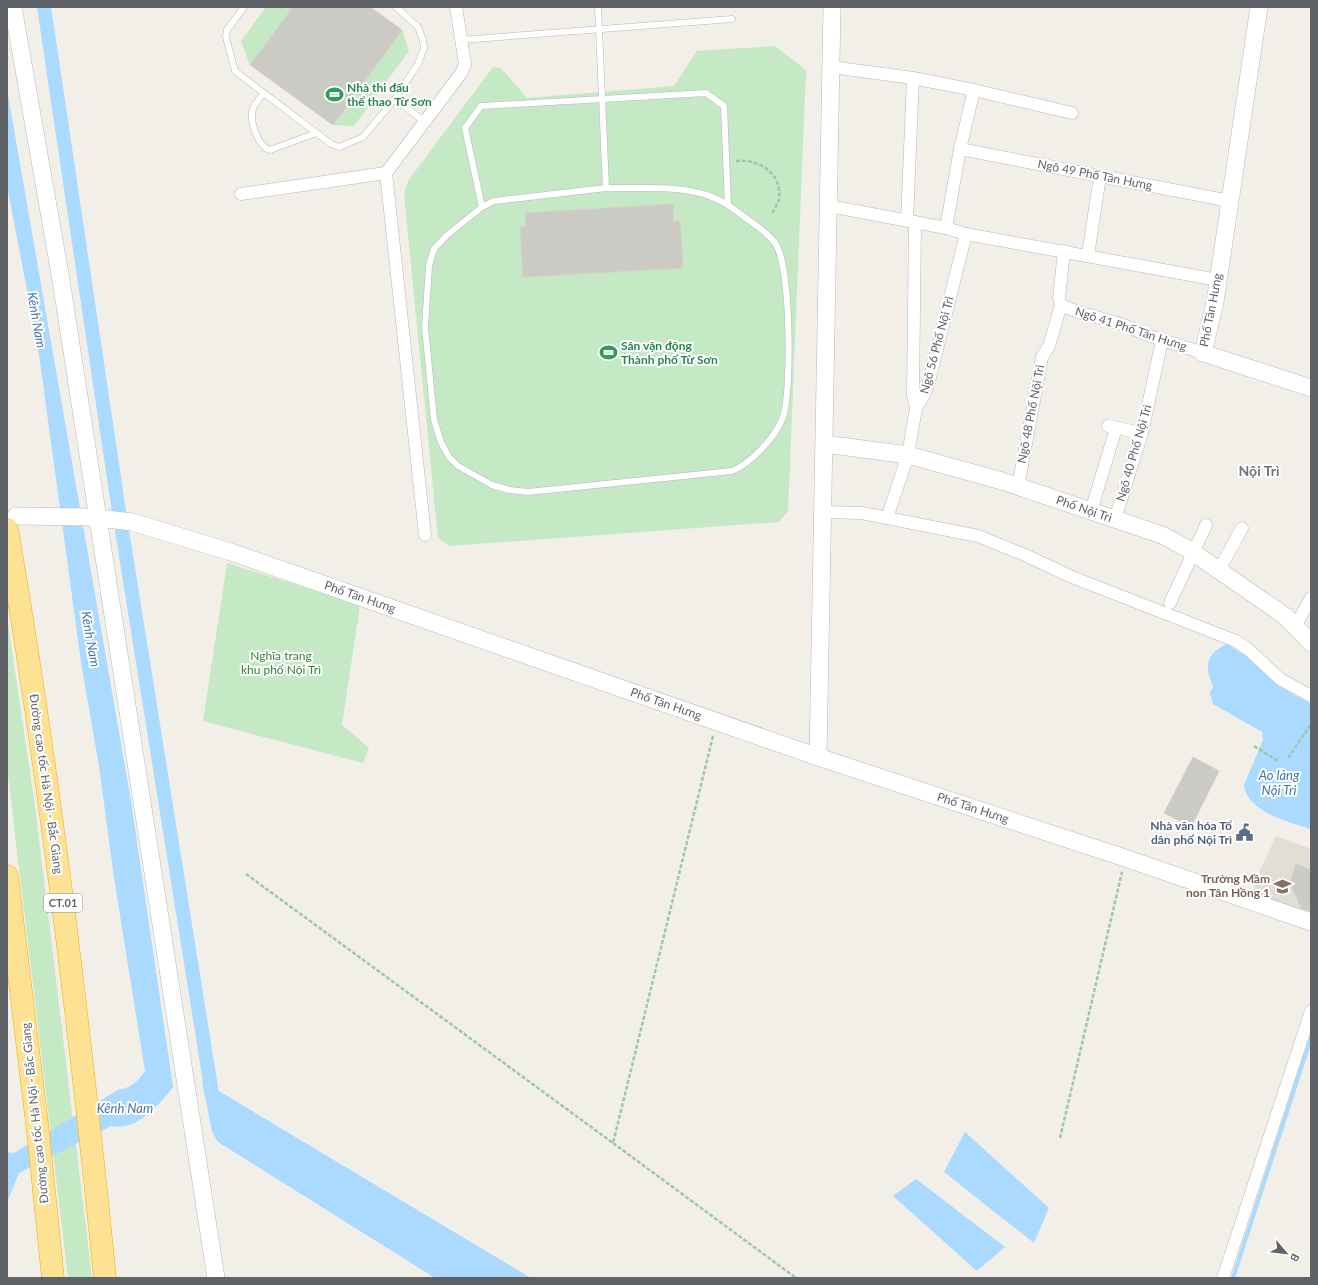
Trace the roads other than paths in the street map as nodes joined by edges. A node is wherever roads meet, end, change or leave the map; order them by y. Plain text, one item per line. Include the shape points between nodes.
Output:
1 (13, 7) edge
2 (244, 7) edge
3 (396, 7) edge
4 (456, 7) edge
5 (598, 7) edge
6 (832, 7) edge
7 (1259, 7) edge
8 (732, 19) dead end
9 (600, 29) junction
10 (461, 40) junction
11 (831, 67) junction
12 (913, 78) junction
13 (974, 90) junction
14 (264, 93) junction
15 (395, 99) junction
16 (602, 99) junction
17 (1072, 113) dead end
18 (425, 122) junction
19 (316, 133) junction
20 (960, 149) junction
21 (386, 174) junction
22 (1100, 176) junction
23 (606, 188) junction
24 (241, 194) dead end
25 (1230, 201) junction
26 (728, 206) junction
27 (829, 206) junction
28 (482, 207) junction
29 (911, 221) junction
30 (946, 228) junction
31 (966, 234) junction
32 (1064, 251) junction
33 (1088, 255) junction
34 (1218, 280) junction
35 (1061, 305) junction
36 (1162, 340) junction
37 (1203, 353) junction
38 (1311, 388) edge
39 (916, 408) junction
40 (1142, 433) junction
41 (825, 444) junction
42 (908, 455) junction
43 (1018, 487) junction
44 (1090, 511) junction
45 (824, 512) junction
46 (98, 518) junction
47 (887, 518) junction
48 (1115, 519) junction
49 (11, 523) edge
50 (1206, 525) dead end
51 (1242, 528) dead end
52 (425, 535) dead end
53 (1193, 552) junction
54 (1219, 570) junction
55 (1311, 598) edge
56 (1170, 603) dead end
57 (1295, 626) junction
58 (1311, 643) edge
59 (1311, 696) edge
60 (818, 757) junction
61 (7, 876) edge
62 (1311, 922) edge
63 (1311, 1011) edge
64 (53, 1278) edge
65 (105, 1278) edge
66 (216, 1278) edge
67 (1223, 1278) edge

1 - 46 street via 60,274
2 - 14 lane via 227,30 226,37 235,71
3 - 15 lane via 418,27 424,48 418,64
4 - 10 street
5 - 9 lane
6 - 11 street
7 - 25 street, Phố Tân Hưng
8 - 9 lane
9 - 10 lane
9 - 16 lane
10 - 18 street via 465,64 462,72
11 - 12 street
11 - 27 street
12 - 13 street
12 - 29 street
13 - 17 street
13 - 20 street
14 - 19 lane
14 - 19 lane via 253,107 252,116 258,142 266,149 270,150
15 - 18 lane
15 - 19 lane via 363,137 356,141 339,147
16 - 23 lane
16 - 26 lane via 706,93 724,106
16 - 28 lane via 481,106 465,128
18 - 21 street
20 - 22 street, Ngõ 49 Phố Tân Hưng
20 - 30 street
21 - 24 street
21 - 52 street
22 - 25 street, Ngõ 49 Phố Tân Hưng
22 - 33 street
23 - 26 lane via 685,190 716,199
23 - 28 lane via 494,201
25 - 34 street, Phố Tân Hưng
26 - 28 lane via 758,227 776,244 783,267 788,340 787,391 783,417 768,441 750,462 732,472 528,492 492,485 458,466 449,457 441,442 434,420 425,327 429,265 434,249
27 - 29 street
27 - 41 street
29 - 30 street
29 - 39 street via 913,395
30 - 31 street
31 - 32 street
31 - 39 street, Ngõ 56 Phố Nội Trì via 928,385
32 - 33 street
32 - 35 street, Ngõ 48 Phố Nội Trì via 1059,298
33 - 34 street
34 - 37 street, Phố Tân Hưng
35 - 36 street, Ngõ 41 Phố Tân Hưng
35 - 43 street, Ngõ 48 Phố Nội Trì via 1049,346 1042,357
36 - 37 street, Ngõ 41 Phố Tân Hưng
36 - 40 street, Ngõ 40 Phố Nội Trì
37 - 38 street, Phố Tân Hưng
39 - 42 street, Ngõ 56 Phố Nội Trì
40 - 44 street via 1111,430
40 - 48 street, Ngõ 40 Phố Nội Trì
41 - 42 street, Phố Nội Trì
41 - 45 street
42 - 43 street, Phố Nội Trì
42 - 47 street, Ngõ 56 Phố Nội Trì
43 - 44 street, Phố Nội Trì
44 - 48 street, Phố Nội Trì
45 - 47 street via 862,513
45 - 60 street
46 - 49 street, Phố Tân Hưng via 52,518
46 - 60 street, Phố Tân Hưng via 132,522 231,552
46 - 66 street
47 - 59 street via 978,536 1079,580 1236,641 1280,679
48 - 53 street, Phố Nội Trì via 1162,535
49 - 65 highway, Đường cao tốc Hà Nội - Bắc Giang / CT.01 via 59,871 90,1126
50 - 53 street
51 - 54 street
53 - 54 street, Phố Nội Trì
53 - 56 street
54 - 57 street, Phố Nội Trì via 1285,616
55 - 57 street
57 - 58 street, Phố Nội Trì
60 - 62 street, Phố Tân Hưng
61 - 64 highway, Đường cao tốc Hà Nội - Bắc Giang
63 - 67 street

